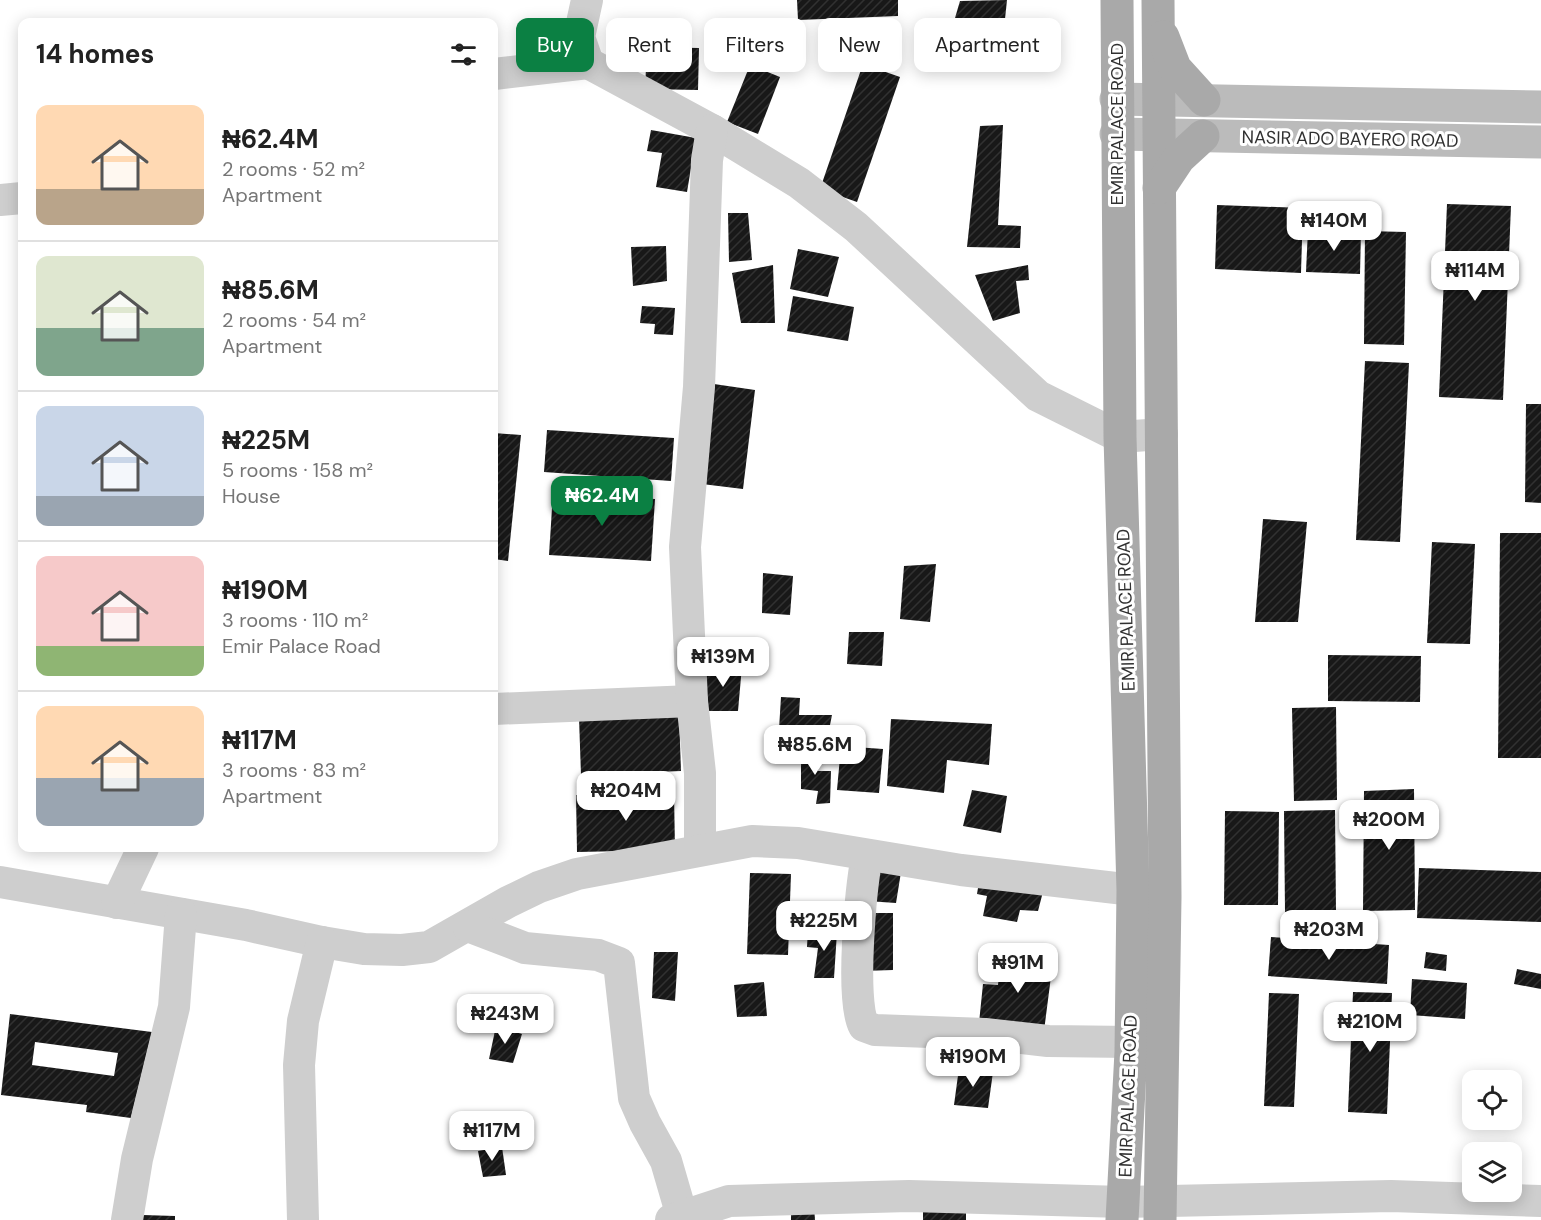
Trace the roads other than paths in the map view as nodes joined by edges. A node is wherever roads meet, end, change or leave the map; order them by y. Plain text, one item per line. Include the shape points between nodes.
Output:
1 (1117, 0) edge
2 (1158, 11) edge
3 (594, 66) edge
4 (516, 71) edge
5 (498, 74) edge
6 (1116, 99) junction
7 (1159, 99) junction
8 (1204, 100) junction
9 (1541, 107) edge
10 (712, 130) junction
11 (1116, 134) junction
12 (1158, 135) junction
13 (1203, 136) junction
14 (1541, 142) edge
15 (1158, 188) junction
16 (18, 198) edge
17 (0, 200) edge
18 (1162, 434) junction
19 (1120, 437) junction
20 (692, 701) junction
21 (498, 709) edge
22 (700, 848) junction
23 (141, 852) edge
24 (867, 856) junction
25 (0, 882) edge
26 (1133, 890) junction
27 (117, 903) junction
28 (182, 914) junction
29 (468, 926) junction
30 (322, 942) junction
31 (1131, 1042) junction
32 (1541, 1201) edge
33 (1123, 1211) edge
34 (1160, 1211) edge
35 (677, 1218) edge
36 (127, 1220) edge
37 (303, 1220) edge

1 - 6 main road, EMIR PALACE ROAD
2 - 7 main road, EMIR PALACE ROAD
2 - 8 main road via 1175,68
3 - 10 street
4 - 5 street
6 - 7 street
6 - 11 main road, EMIR PALACE ROAD
7 - 8 street
7 - 12 main road, EMIR PALACE ROAD
8 - 9 street
10 - 19 street via 799,183 856,227 1038,396
10 - 20 street via 699,387 685,547
11 - 12 street, NASIR ADO BAYERO ROAD
11 - 19 main road, EMIR PALACE ROAD
12 - 13 street, NASIR ADO BAYERO ROAD
12 - 15 main road, EMIR PALACE ROAD
13 - 14 street, NASIR ADO BAYERO ROAD
13 - 15 main road via 1179,158
15 - 18 main road, EMIR PALACE ROAD
16 - 17 street
18 - 19 street
18 - 34 main road, EMIR PALACE ROAD via 1164,952
19 - 26 main road, EMIR PALACE ROAD
20 - 21 street
20 - 22 street via 700,773
22 - 24 street via 752,841 798,843
22 - 29 street via 577,874 539,887
23 - 27 street
24 - 26 street
24 - 31 street via 859,917 858,1006 864,1026 875,1030 974,1033 1048,1041
25 - 27 street
26 - 31 main road, EMIR PALACE ROAD
27 - 28 street
28 - 30 street
28 - 36 street via 174,1007 136,1160
29 - 30 street via 429,947 414,950 364,949
29 - 35 street via 525,948 598,955 619,963 634,1098 666,1161
30 - 37 street via 303,1021 299,1065
31 - 33 main road, EMIR PALACE ROAD
32 - 34 street via 1391,1196
33 - 34 street
33 - 35 street via 909,1196 729,1201

